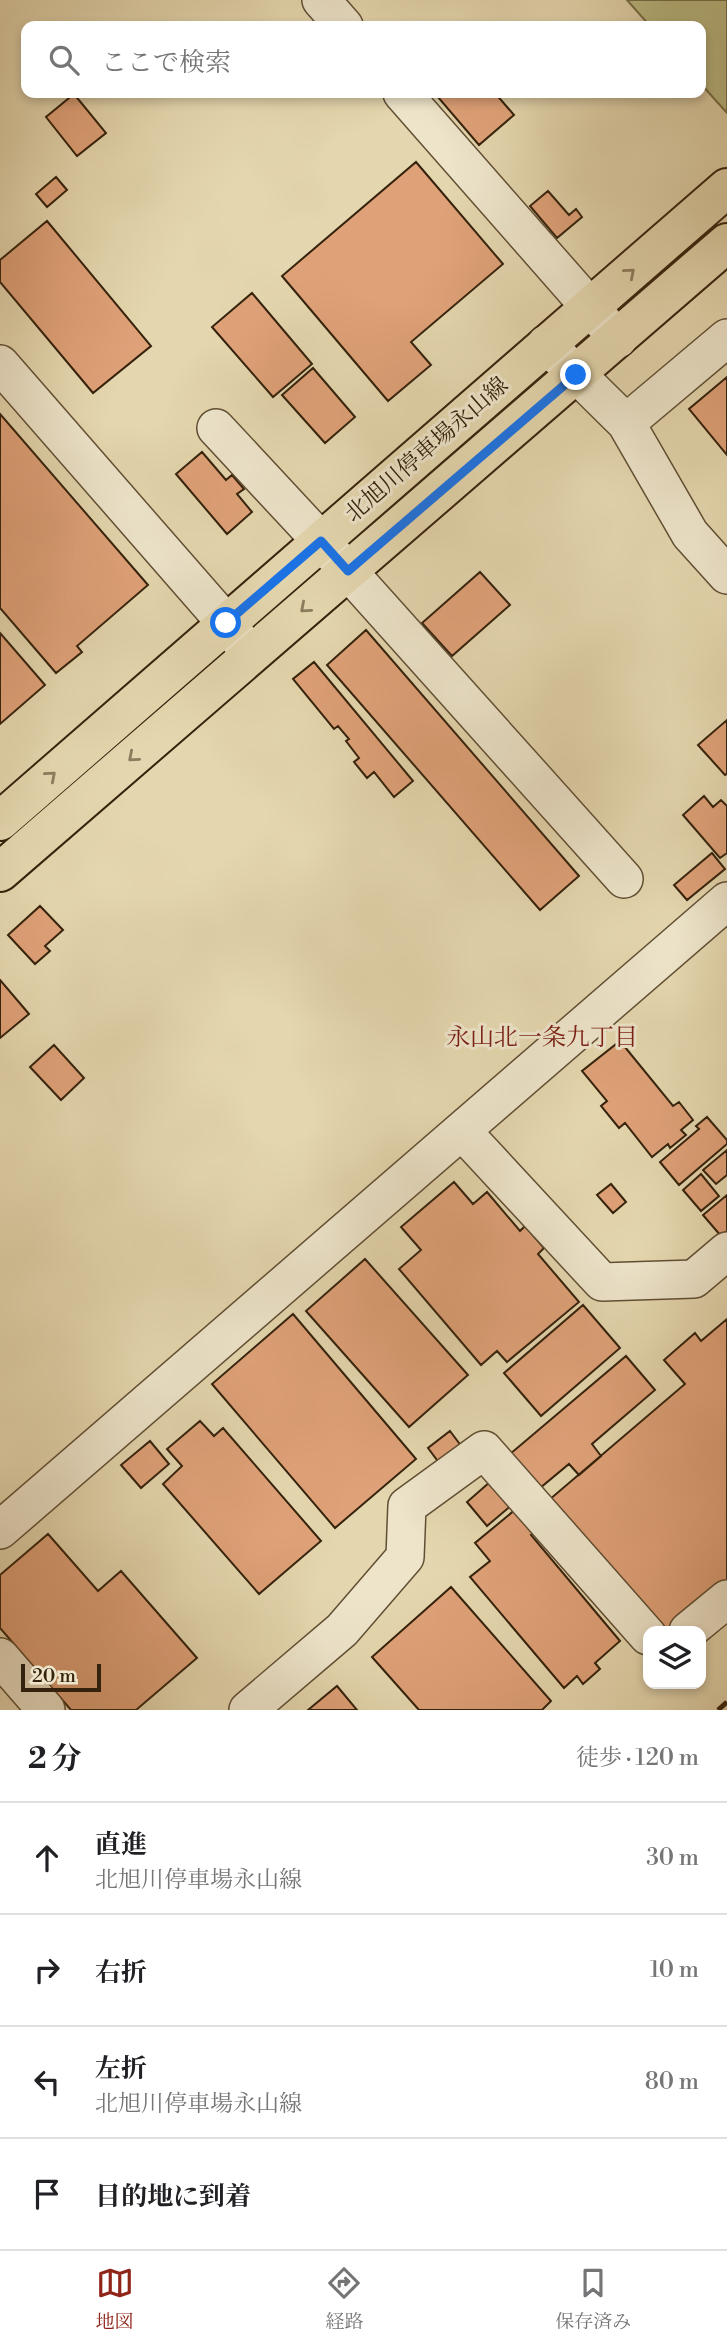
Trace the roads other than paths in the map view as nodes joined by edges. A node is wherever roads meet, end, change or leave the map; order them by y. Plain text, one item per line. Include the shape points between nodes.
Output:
1 (321, 0) edge
2 (340, 21) edge
3 (406, 98) edge
4 (727, 188) edge
5 (727, 243) edge
6 (590, 308) junction
7 (727, 338) edge
8 (618, 339) junction
9 (546, 344) junction
10 (0, 364) edge
11 (576, 375) junction
12 (626, 423) junction
13 (216, 428) dead end
14 (321, 541) junction
15 (348, 571) junction
16 (727, 575) edge
17 (226, 623) junction
18 (251, 655) junction
19 (4, 808) edge
20 (0, 872) edge
21 (624, 879) dead end
22 (727, 901) edge
23 (462, 1131) junction
24 (727, 1251) edge
25 (0, 1530) edge
26 (727, 1599) edge
27 (694, 1626) edge
28 (643, 1630) edge
29 (0, 1657) edge
30 (46, 1710) edge
31 (248, 1710) edge

1 - 2 street
3 - 6 street
6 -> 4 main road, 北旭川停車場永山線
5 - 8 main road, 北旭川停車場永山線
6 - 8 street
6 - 9 main road, 北旭川停車場永山線
7 - 12 street
8 - 11 main road, 北旭川停車場永山線
9 - 11 street
9 - 14 main road, 北旭川停車場永山線
10 - 17 street
11 - 12 street
11 - 15 main road, 北旭川停車場永山線
12 - 16 street via 690,534
13 - 14 street
14 - 15 street
14 - 17 main road, 北旭川停車場永山線
15 -> 18 main road, 北旭川停車場永山線
15 - 21 street
17 - 18 street
19 -> 17 main road, 北旭川停車場永山線
18 -> 20 main road, 北旭川停車場永山線
22 - 23 street
23 - 24 street via 602,1282 694,1279
23 - 25 street
26 - 27 street
28 - 31 street via 484,1450 407,1506 405,1557 342,1630
29 - 30 street

